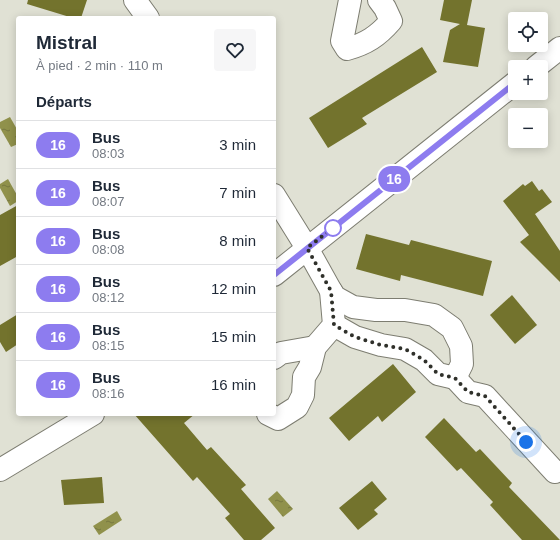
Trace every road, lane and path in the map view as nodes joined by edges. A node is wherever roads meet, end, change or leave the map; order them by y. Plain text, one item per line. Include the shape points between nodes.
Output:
1 (136, 0) edge
2 (350, 0) edge
3 (379, 0) edge
4 (147, 16) edge
5 (560, 48) edge
6 (545, 60) edge
7 (508, 89) edge
8 (276, 198) edge
9 (307, 248) junction
10 (276, 273) edge
11 (331, 291) junction
12 (334, 325) junction
13 (315, 347) junction
14 (276, 357) edge
15 (455, 378) junction
16 (91, 416) edge
17 (272, 416) edge
18 (0, 470) edge
19 (555, 472) dead end

1 - 4 street
2 - 3 street via 342,41 347,49 360,46 380,33 391,21 386,8
5 - 6 street
7 - 9 street
8 - 9 street
9 - 10 street
9 - 11 street
11 - 12 street
11 - 15 street via 335,297 353,307 405,310 434,315 452,328 461,346 462,364
12 - 13 street
12 - 15 street via 355,337 405,349 424,360 438,374
13 - 14 street via 281,353
13 - 17 street via 310,367 304,376 303,395 297,407 278,419
15 - 19 street via 468,392 485,396
16 - 18 street

